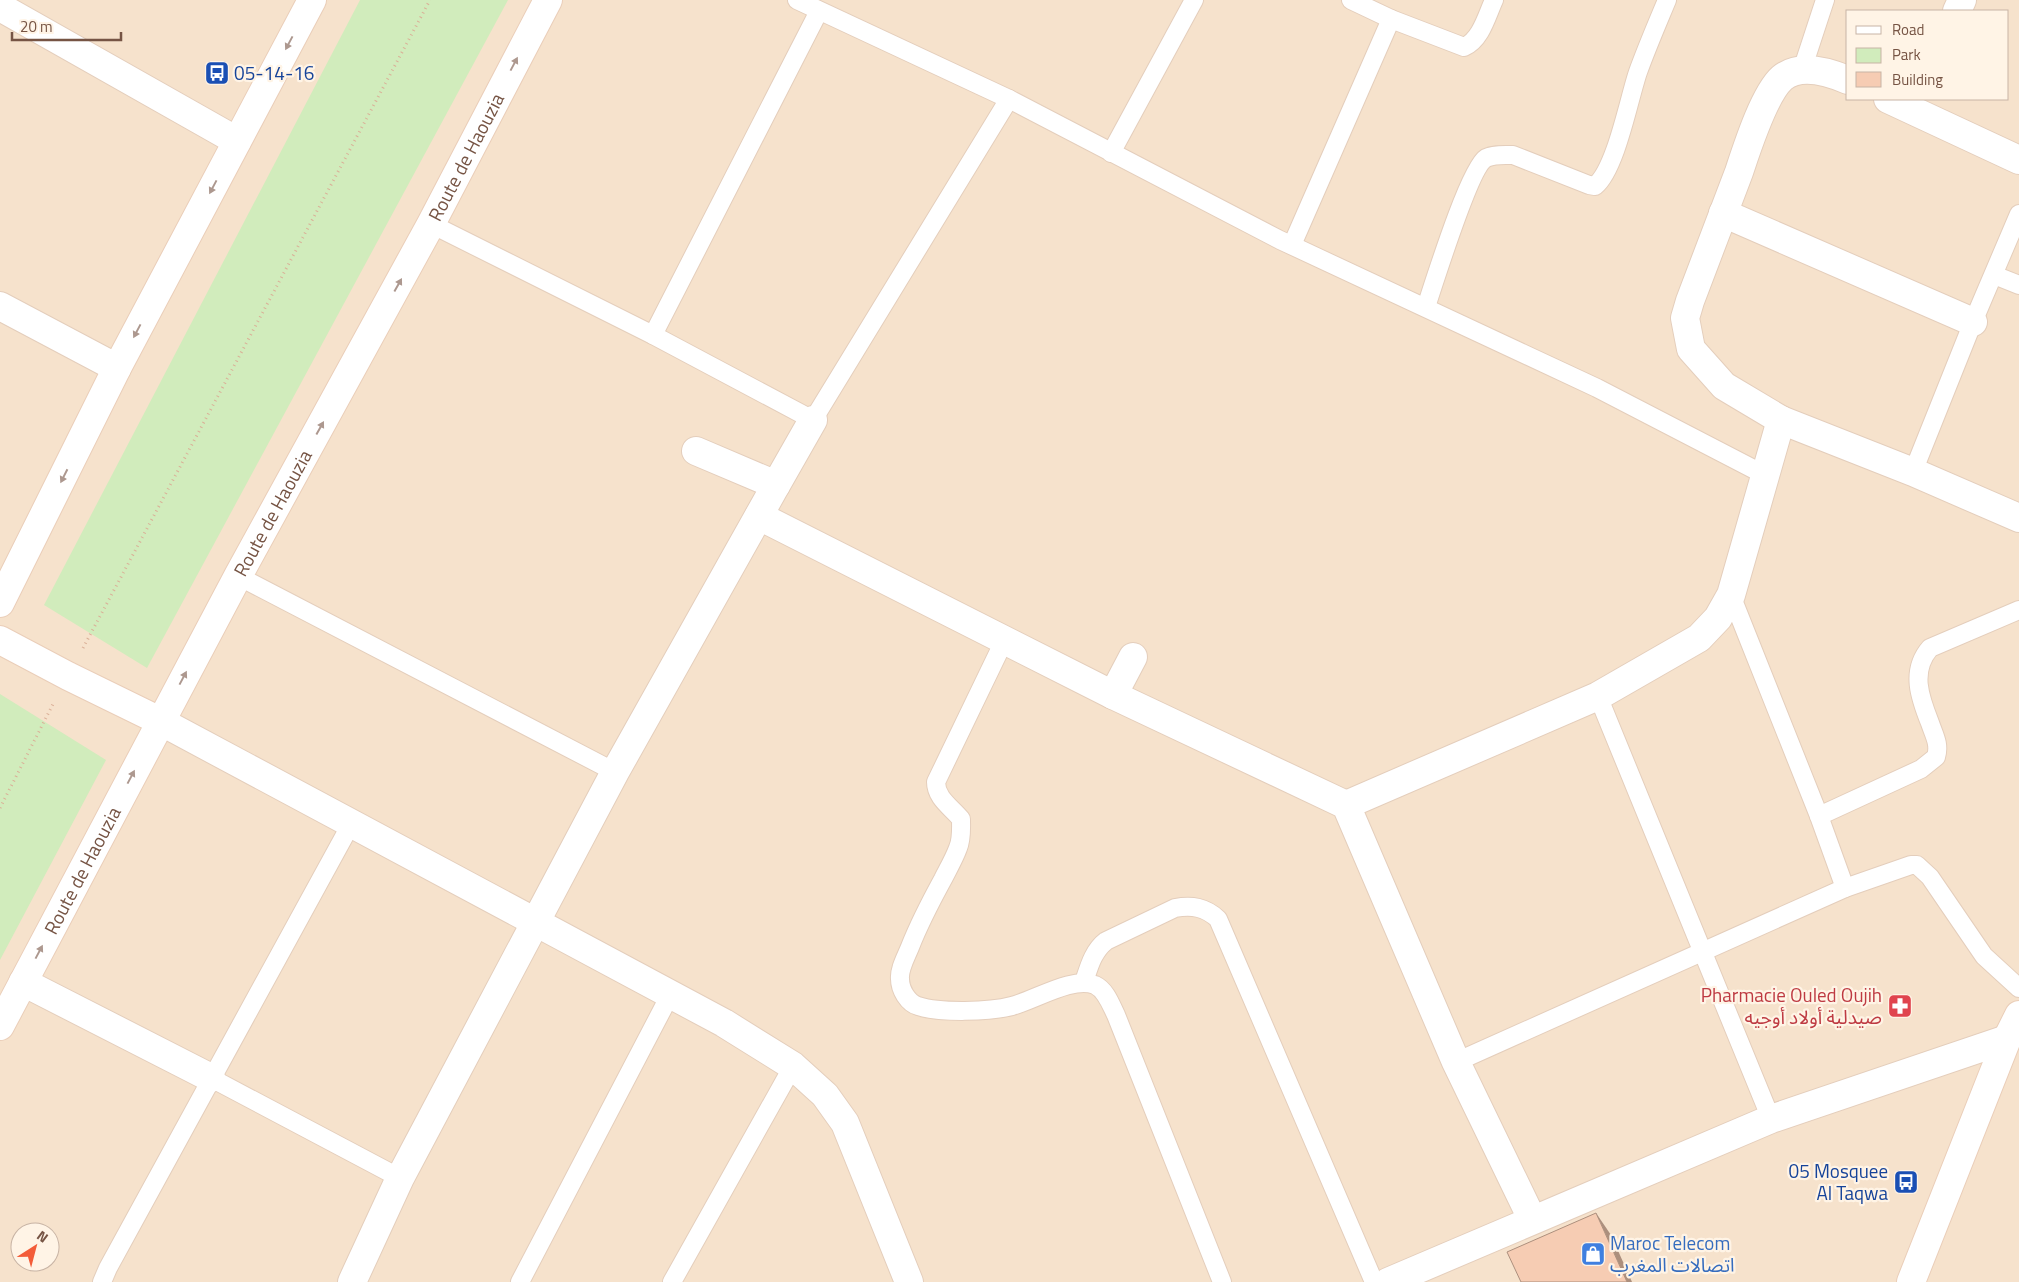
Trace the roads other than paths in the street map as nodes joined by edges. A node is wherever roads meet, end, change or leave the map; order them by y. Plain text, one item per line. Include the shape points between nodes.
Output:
1 (312, 0) edge
2 (548, 0) edge
3 (797, 0) edge
4 (1194, 0) edge
5 (1351, 0) edge
6 (1494, 0) edge
7 (1667, 0) edge
8 (1825, 0) edge
9 (0, 7) edge
10 (820, 11) junction
11 (1391, 19) junction
12 (1802, 70) junction
13 (1846, 79) edge
14 (1009, 100) junction
15 (1893, 100) edge
16 (1916, 105) edge
17 (237, 141) junction
18 (1111, 153) junction
19 (2019, 160) edge
20 (1724, 213) junction
21 (2019, 214) edge
22 (431, 224) junction
23 (1292, 245) junction
24 (1994, 275) junction
25 (2019, 285) edge
26 (0, 306) edge
27 (1426, 307) junction
28 (1973, 322) junction
29 (653, 335) junction
30 (118, 368) junction
31 (813, 420) junction
32 (1781, 420) junction
33 (696, 451) dead end
34 (1913, 472) junction
35 (1766, 475) junction
36 (776, 485) junction
37 (759, 516) junction
38 (2019, 518) edge
39 (238, 576) junction
40 (1731, 595) junction
41 (0, 603) edge
42 (2019, 610) edge
43 (0, 640) edge
44 (1004, 640) junction
45 (1133, 657) dead end
46 (1114, 695) junction
47 (1598, 696) junction
48 (160, 721) junction
49 (615, 772) junction
50 (1346, 805) junction
51 (1819, 816) junction
52 (351, 824) junction
53 (1844, 888) junction
54 (536, 924) junction
55 (1704, 952) junction
56 (23, 982) junction
57 (1084, 982) junction
58 (2019, 988) edge
59 (670, 995) junction
60 (2019, 1015) edge
61 (0, 1026) edge
62 (2007, 1039) junction
63 (1456, 1062) junction
64 (794, 1066) junction
65 (211, 1078) junction
66 (1770, 1119) junction
67 (400, 1178) junction
68 (1532, 1219) junction
69 (102, 1282) edge
70 (352, 1282) edge
71 (520, 1282) edge
72 (672, 1282) edge
73 (910, 1282) edge
74 (1222, 1282) edge
75 (1374, 1282) edge
76 (1388, 1282) edge
77 (1911, 1282) edge

1 -> 17 street
22 -> 2 street, Route de Haouzia
3 - 10 lane
4 - 18 lane
5 - 11 lane
6 - 11 lane via 1477,35 1471,44 1464,46
7 - 27 lane via 1600,182 1596,186 1589,185 1513,155 1486,158 1469,186
8 - 12 lane
9 - 17 street
10 - 14 lane
10 - 29 lane
11 - 23 lane
12 - 13 street
12 - 20 street via 1782,78 1758,119
14 - 18 lane
14 - 31 lane
15 - 16 street
16 - 19 street
17 -> 30 street
18 - 23 lane
20 - 28 street
20 - 32 street via 1685,318 1691,349 1724,386
21 - 24 lane
22 - 29 lane
39 -> 22 street, Route de Haouzia
23 - 27 lane
24 - 25 lane
24 - 28 lane
26 - 30 street
27 - 35 lane via 1597,388
28 - 34 lane
29 - 31 lane
30 -> 41 street
31 - 36 street
32 - 34 street
32 - 35 street
33 - 36 street
34 - 38 street
35 - 40 street
36 - 37 street
37 - 44 street
37 - 49 street
48 -> 39 street, Route de Haouzia
39 - 49 lane
40 - 47 street via 1718,618 1699,638
40 - 51 lane
42 - 51 lane via 1930,648 1924,656 1917,681 1938,743 1936,757 1921,769
43 - 48 street
44 - 46 street
44 - 57 lane via 936,782 936,790 942,799 961,818 962,832 959,848 904,960 900,980 906,998 917,1006 963,1010 1010,1007
45 - 46 street
46 - 50 street
47 - 50 street
47 - 55 lane
48 - 52 street
56 -> 48 street, Route de Haouzia
49 - 54 street
50 - 63 street
51 - 53 lane
52 - 54 street
52 - 65 lane
53 - 55 lane
53 - 58 lane via 1917,865 1930,877 1984,956
54 - 59 street
54 - 67 street
55 - 63 lane
55 - 66 lane
56 - 61 street, Route de Haouzia
56 - 65 street
57 - 74 lane via 1103,991 1116,1016
57 - 75 lane via 1099,946 1175,908 1201,908 1218,919
59 - 64 street
59 - 71 lane
60 - 62 street
62 - 66 street
62 - 77 street
63 - 68 street
64 - 72 lane
64 - 73 street via 825,1095 845,1123
65 - 67 lane
65 - 69 lane
66 - 68 street
67 - 70 street
68 - 76 street

